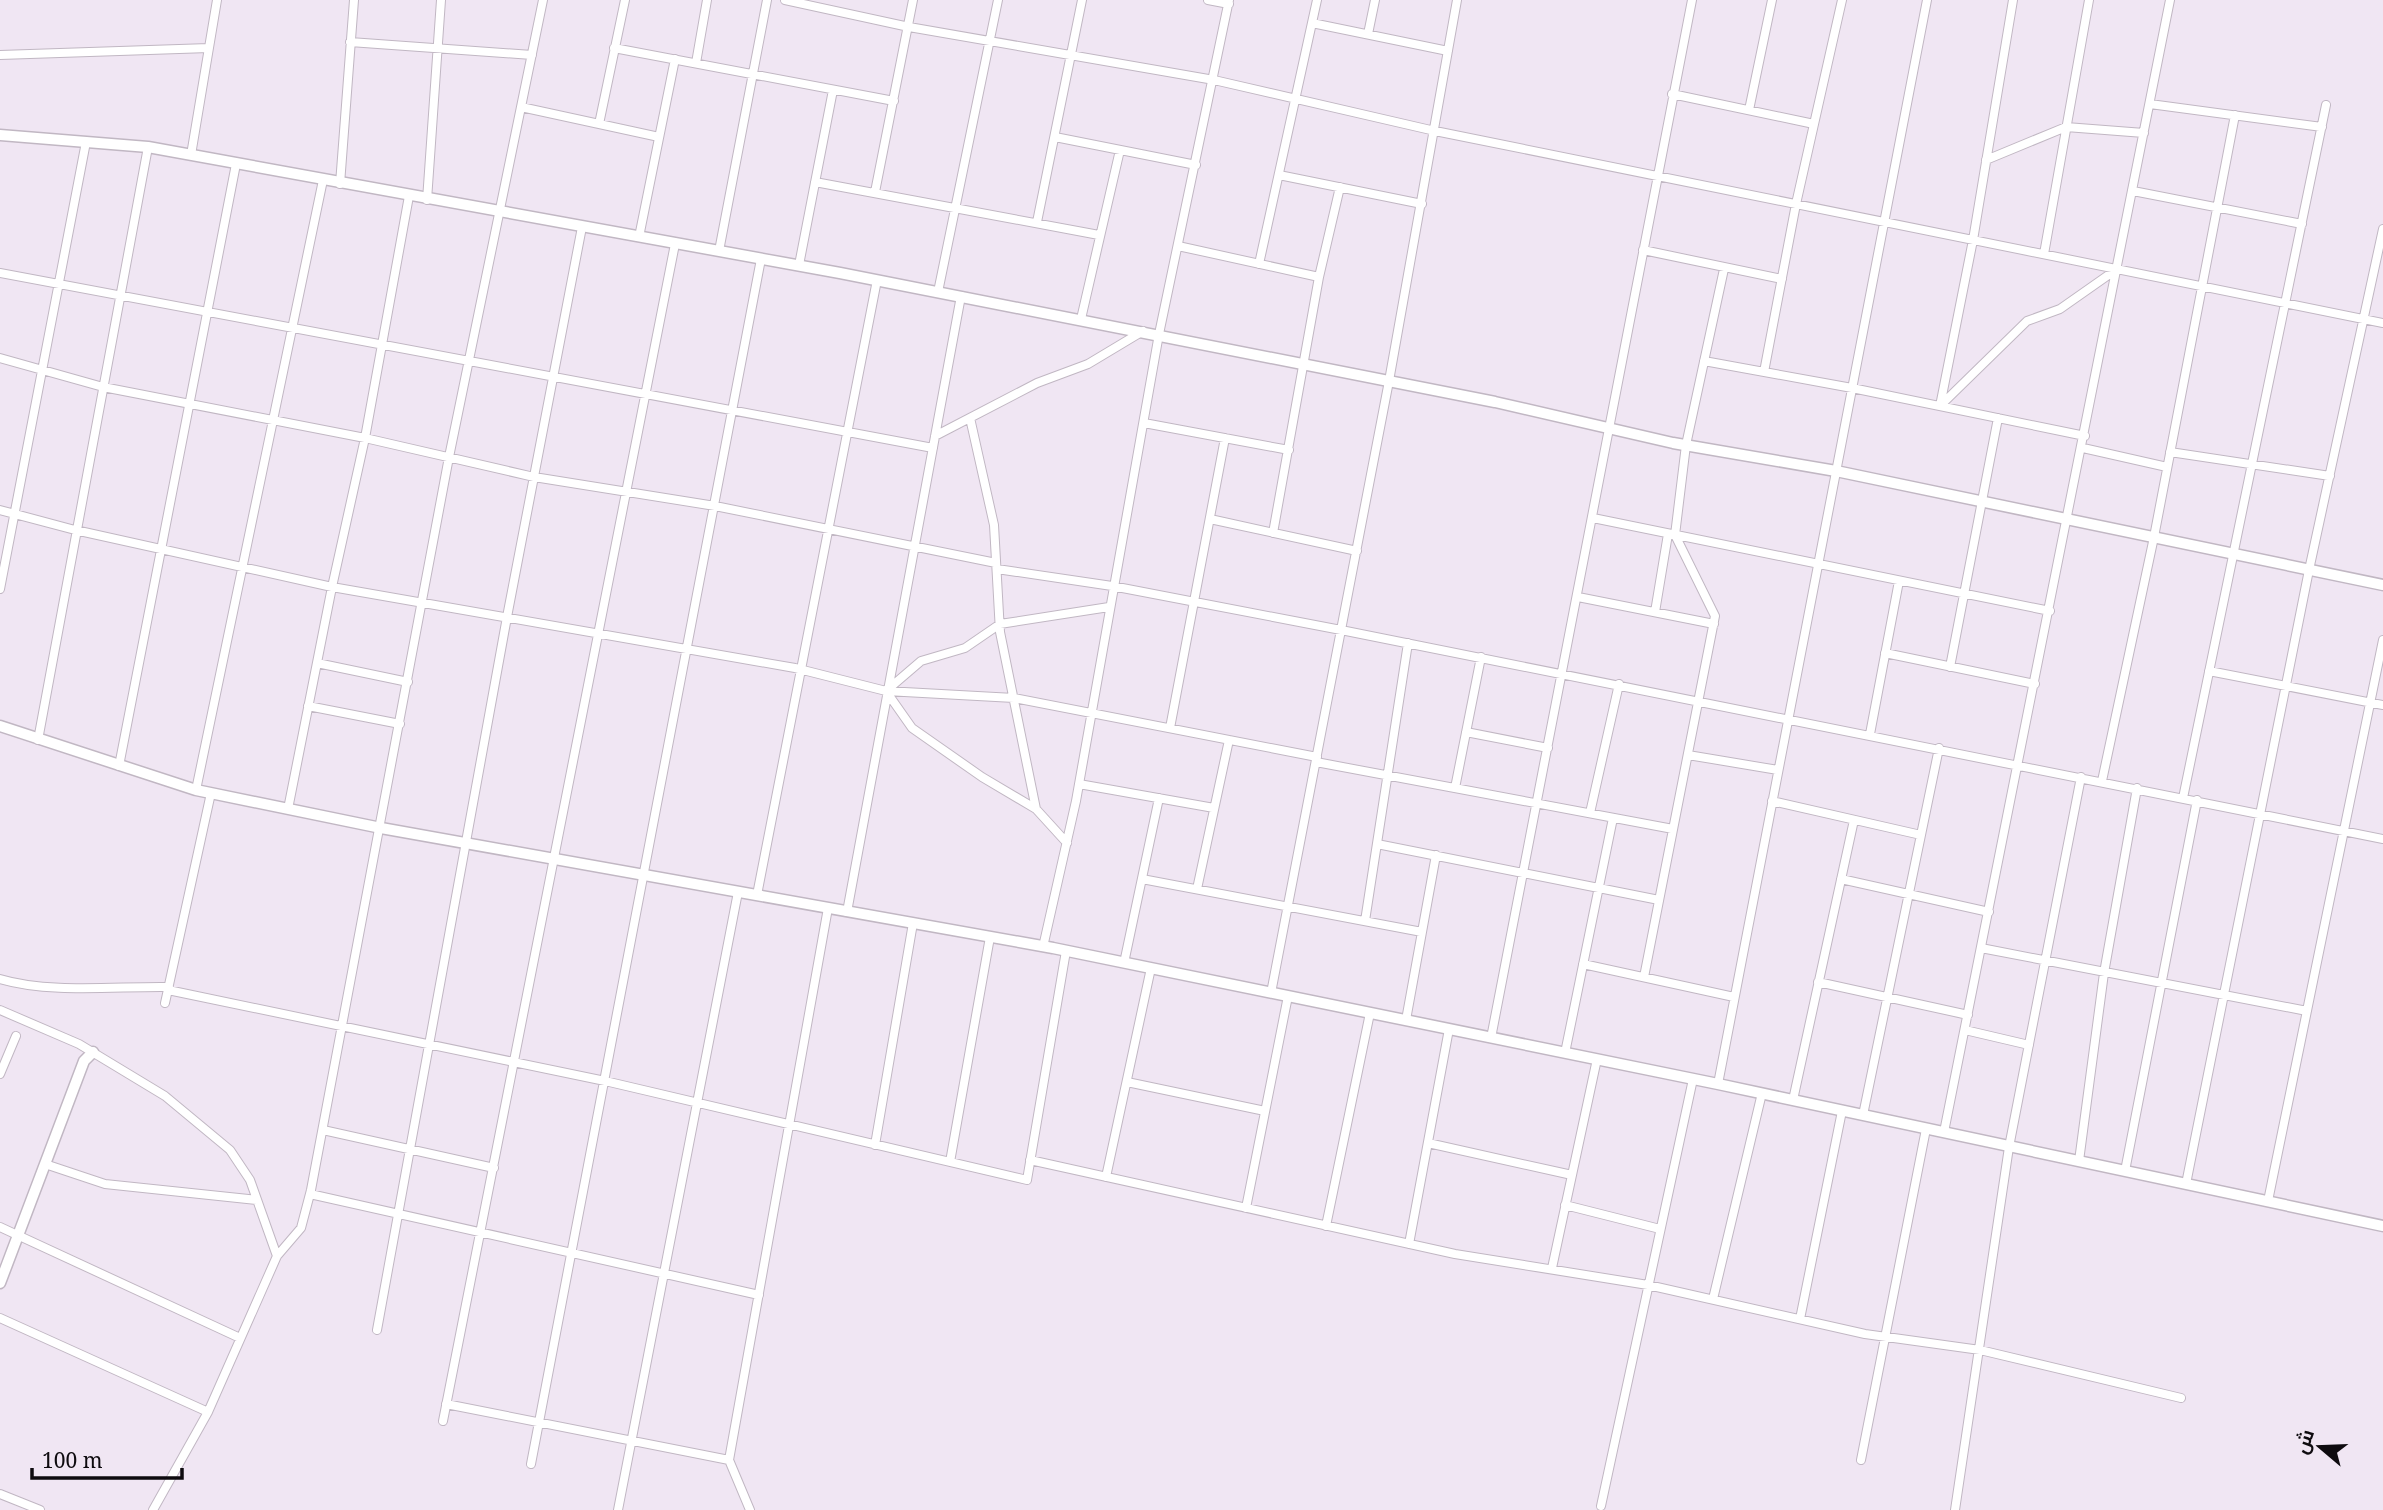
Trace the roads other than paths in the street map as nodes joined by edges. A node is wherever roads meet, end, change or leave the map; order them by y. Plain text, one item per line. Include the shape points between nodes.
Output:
1 (217, 0) edge
2 (354, 0) edge
3 (441, 0) edge
4 (543, 0) edge
5 (625, 0) edge
6 (707, 0) edge
7 (767, 0) edge
8 (785, 0) edge
9 (913, 0) edge
10 (998, 0) edge
11 (1082, 0) edge
12 (1208, 0) edge
13 (1317, 0) edge
14 (1374, 0) edge
15 (1457, 0) edge
16 (1692, 0) edge
17 (1772, 0) edge
18 (1842, 0) edge
19 (1927, 0) edge
20 (2013, 0) edge
21 (2089, 0) edge
22 (2170, 0) edge
23 (1229, 2) edge
24 (1312, 23) junction
25 (909, 27) junction
26 (1368, 34) junction
27 (990, 39) junction
28 (351, 43) junction
29 (209, 48) junction
30 (438, 48) junction
31 (614, 48) junction
32 (1448, 51) junction
33 (1072, 54) junction
34 (0, 55) edge
35 (532, 55) junction
36 (676, 59) junction
37 (696, 63) junction
38 (753, 74) junction
39 (1214, 80) junction
40 (833, 90) junction
41 (1672, 94) junction
42 (1296, 99) junction
43 (894, 102) junction
44 (2150, 104) junction
45 (2326, 106) dead end
46 (521, 107) junction
47 (1749, 110) junction
48 (2235, 115) junction
49 (599, 124) junction
50 (1814, 124) junction
51 (2066, 127) junction
52 (2322, 127) junction
53 (1435, 131) junction
54 (2144, 133) junction
55 (0, 135) edge
56 (659, 137) junction
57 (1055, 137) junction
58 (86, 142) junction
59 (148, 147) junction
60 (1120, 150) junction
61 (191, 155) junction
62 (1986, 160) junction
63 (236, 164) junction
64 (1196, 164) junction
65 (1279, 175) junction
66 (1657, 176) junction
67 (323, 180) junction
68 (815, 182) junction
69 (340, 184) junction
70 (1340, 187) junction
71 (2133, 191) junction
72 (876, 192) junction
73 (409, 196) junction
74 (427, 200) junction
75 (1422, 204) junction
76 (1796, 204) junction
77 (956, 206) junction
78 (2216, 207) junction
79 (499, 213) junction
80 (1037, 222) junction
81 (1884, 222) junction
82 (2302, 224) junction
83 (582, 227) junction
84 (2383, 229) edge
85 (1099, 235) junction
86 (639, 237) junction
87 (1973, 240) junction
88 (675, 244) junction
89 (1178, 246) junction
90 (1643, 250) junction
91 (719, 251) junction
92 (2043, 254) junction
93 (761, 259) junction
94 (1259, 264) junction
95 (799, 265) junction
96 (1724, 269) junction
97 (2118, 269) junction
98 (0, 273) edge
99 (1319, 277) junction
100 (1782, 279) junction
101 (877, 280) junction
102 (60, 284) junction
103 (2200, 286) junction
104 (938, 292) junction
105 (120, 296) junction
106 (961, 296) junction
107 (2287, 303) junction
108 (207, 312) junction
109 (1081, 319) junction
110 (2365, 319) junction
111 (2383, 323) edge
112 (292, 328) junction
113 (1143, 331) junction
114 (1159, 334) junction
115 (382, 345) junction
116 (0, 358) edge
117 (469, 361) junction
118 (1704, 361) junction
119 (1305, 364) junction
120 (44, 370) junction
121 (1764, 372) junction
122 (553, 377) junction
123 (1390, 381) junction
124 (103, 387) junction
125 (1852, 388) junction
126 (645, 394) junction
127 (189, 403) junction
128 (1940, 406) junction
129 (733, 411) junction
130 (970, 418) junction
131 (1998, 418) junction
132 (272, 420) junction
133 (1144, 423) junction
134 (1610, 428) junction
135 (847, 432) junction
136 (935, 436) junction
137 (2085, 436) junction
138 (365, 438) junction
139 (1225, 438) junction
140 (1686, 445) junction
141 (933, 448) junction
142 (2083, 448) junction
143 (1289, 450) junction
144 (2170, 452) junction
145 (449, 457) junction
146 (2252, 464) junction
147 (2167, 467) junction
148 (1836, 471) junction
149 (2330, 476) junction
150 (534, 477) junction
151 (625, 491) junction
152 (1980, 501) junction
153 (715, 506) junction
154 (0, 510) edge
155 (15, 514) junction
156 (1593, 518) junction
157 (1210, 519) junction
158 (2069, 519) junction
159 (828, 528) junction
160 (75, 530) junction
161 (1273, 533) junction
162 (1672, 534) junction
163 (2154, 537) junction
164 (916, 545) junction
165 (161, 549) junction
166 (1357, 551) junction
167 (2233, 554) junction
168 (1818, 565) junction
169 (241, 566) junction
170 (996, 566) junction
171 (2309, 570) junction
172 (1899, 581) junction
173 (2383, 585) edge
174 (332, 586) junction
175 (1112, 586) junction
176 (0, 589) edge
177 (1963, 593) junction
178 (1578, 597) junction
179 (422, 602) junction
180 (1194, 602) junction
181 (1109, 607) junction
182 (2050, 611) junction
183 (1655, 612) junction
184 (507, 617) junction
185 (1000, 624) junction
186 (1714, 624) junction
187 (1341, 630) junction
188 (598, 633) junction
189 (2383, 640) edge
190 (1408, 643) junction
191 (689, 649) junction
192 (1885, 653) junction
193 (1481, 657) junction
194 (317, 663) junction
195 (1950, 667) junction
196 (801, 669) junction
197 (2209, 671) junction
198 (1563, 673) junction
199 (408, 682) junction
200 (1619, 684) junction
201 (2035, 684) junction
202 (2286, 686) junction
203 (886, 691) junction
204 (1014, 698) junction
205 (1699, 699) junction
206 (2370, 702) junction
207 (2383, 705) edge
208 (308, 706) junction
209 (1091, 713) junction
210 (1789, 717) junction
211 (400, 724) junction
212 (0, 726) edge
213 (1170, 728) junction
214 (1466, 732) junction
215 (1870, 734) junction
216 (38, 740) junction
217 (1229, 740) junction
218 (1548, 748) junction
219 (1939, 748) junction
220 (1688, 755) junction
221 (1316, 760) junction
222 (2019, 764) junction
223 (119, 766) junction
224 (1778, 770) junction
225 (1387, 776) junction
226 (2081, 777) junction
227 (2102, 781) junction
228 (1079, 785) junction
229 (1455, 788) junction
230 (2137, 788) junction
231 (196, 790) junction
232 (211, 793) junction
233 (2183, 798) junction
234 (1159, 799) junction
235 (2197, 800) junction
236 (1773, 801) junction
237 (1537, 803) junction
238 (1214, 808) junction
239 (288, 809) junction
240 (1036, 809) junction
241 (1590, 813) junction
242 (2260, 813) junction
243 (1613, 818) junction
244 (1854, 820) junction
245 (382, 828) junction
246 (1673, 829) junction
247 (2344, 830) junction
248 (1921, 835) junction
249 (2383, 838) edge
250 (1067, 843) junction
251 (466, 844) junction
252 (1377, 844) junction
253 (1436, 855) junction
254 (556, 859) junction
255 (1523, 873) junction
256 (645, 876) junction
257 (1142, 879) junction
258 (1840, 879) junction
259 (1599, 888) junction
260 (1197, 889) junction
261 (738, 892) junction
262 (1909, 894) junction
263 (757, 895) junction
264 (1659, 900) junction
265 (1288, 906) junction
266 (828, 908) junction
267 (847, 912) junction
268 (1989, 912) junction
269 (1365, 921) junction
270 (913, 923) junction
271 (1422, 932) junction
272 (990, 937) junction
273 (1043, 947) junction
274 (1981, 948) junction
275 (1066, 951) junction
276 (2045, 961) junction
277 (1124, 963) junction
278 (1583, 964) junction
279 (1151, 968) junction
280 (2104, 973) junction
281 (1644, 977) junction
282 (0, 979) edge
283 (1818, 982) junction
284 (2161, 984) junction
285 (169, 988) junction
286 (1271, 993) junction
287 (1288, 996) junction
288 (2223, 997) junction
289 (1734, 998) junction
290 (1887, 998) junction
291 (165, 1003) dead end
292 (0, 1010) edge
293 (2307, 1011) junction
294 (1370, 1013) junction
295 (1968, 1016) junction
296 (1406, 1020) junction
297 (343, 1026) junction
298 (1449, 1029) junction
299 (1965, 1030) junction
300 (16, 1036) dead end
301 (1490, 1038) junction
302 (429, 1044) junction
303 (2029, 1045) junction
304 (93, 1052) junction
305 (1565, 1053) junction
306 (1597, 1059) junction
307 (515, 1062) junction
308 (0, 1074) edge
309 (1693, 1079) junction
310 (605, 1081) junction
311 (1127, 1082) junction
312 (1718, 1084) junction
313 (1762, 1093) junction
314 (1793, 1100) junction
315 (697, 1103) junction
316 (1265, 1111) junction
317 (1842, 1111) junction
318 (1863, 1115) junction
319 (789, 1124) junction
320 (1926, 1129) junction
321 (323, 1130) junction
322 (1944, 1132) junction
323 (1428, 1143) junction
324 (875, 1144) junction
325 (2009, 1147) junction
326 (410, 1149) junction
327 (1030, 1160) junction
328 (2079, 1161) junction
329 (950, 1162) junction
330 (45, 1164) junction
331 (494, 1168) junction
332 (2124, 1171) junction
333 (1572, 1175) junction
334 (1106, 1177) junction
335 (2186, 1184) junction
336 (310, 1194) junction
337 (257, 1200) junction
338 (2269, 1201) junction
339 (1565, 1205) junction
340 (1246, 1208) junction
341 (398, 1214) junction
342 (1326, 1226) junction
343 (2383, 1226) edge
344 (0, 1227) edge
345 (1660, 1229) junction
346 (481, 1233) junction
347 (18, 1236) junction
348 (1409, 1244) junction
349 (572, 1253) junction
350 (276, 1256) junction
351 (1552, 1268) junction
352 (664, 1274) junction
353 (0, 1283) edge
354 (1648, 1284) junction
355 (759, 1295) junction
356 (1713, 1300) junction
357 (0, 1318) edge
358 (1800, 1319) junction
359 (377, 1330) dead end
360 (1885, 1337) junction
361 (240, 1338) junction
362 (1980, 1349) junction
363 (2181, 1398) dead end
364 (446, 1404) junction
365 (208, 1412) junction
366 (443, 1421) dead end
367 (539, 1422) junction
368 (632, 1440) junction
369 (729, 1460) junction
370 (1861, 1460) dead end
371 (531, 1464) dead end
372 (0, 1494) edge
373 (1601, 1506) dead end
374 (40, 1510) edge
375 (153, 1510) edge
376 (618, 1510) edge
377 (750, 1510) edge
378 (1955, 1510) edge

1 - 29 street
2 - 28 street
3 - 30 street
4 - 35 street
5 - 31 street
6 - 37 street
7 - 38 street
8 - 25 street
9 - 25 street
10 - 27 street
11 - 33 street
12 - 23 street
13 - 24 street
14 - 26 street
15 - 32 street
16 - 41 street
17 - 47 street
18 - 50 street
19 - 81 street
20 - 62 street
21 - 51 street
22 - 44 street
23 - 39 street
24 - 26 street
24 - 42 street
25 - 27 street
25 - 43 street
26 - 32 street
27 - 33 street
27 - 77 street
28 - 30 street
28 - 69 street
29 - 34 street
29 - 61 street
30 - 35 street
30 - 74 street
31 - 36 street
31 - 49 street
32 - 53 street
33 - 39 street
33 - 57 street
35 - 46 street
36 - 37 street
36 - 56 street
37 - 38 street
38 - 40 street
38 - 91 street
39 - 42 street
39 - 64 street
40 - 43 street
40 - 68 street
41 - 47 street
41 - 66 street
42 - 53 street
42 - 65 street
43 - 72 street
44 - 48 street
44 - 54 street
45 - 52 street
46 - 49 street
46 - 79 street
47 - 50 street
48 - 52 street
48 - 78 street
49 - 56 street
50 - 76 street
51 - 54 street
51 - 62 street
51 - 92 street
52 - 82 street
53 - 66 street
53 - 75 street
54 - 71 street
55 - 58 street
56 - 86 street
57 - 60 street
57 - 80 street
58 - 59 street
58 - 102 street
59 - 61 street
59 - 105 street
60 - 64 street
60 - 85 street
61 - 63 street
62 - 87 street
63 - 67 street
63 - 108 street
64 - 89 street
65 - 70 street
65 - 94 street
66 - 76 street
66 - 90 street
67 - 69 street
67 - 112 street
68 - 72 street
68 - 95 street
69 - 73 street
70 - 75 street
70 - 99 street
71 - 78 street
71 - 97 street
72 - 77 street
73 - 74 street
73 - 115 street
74 - 79 street
75 - 123 street
76 - 81 street
76 - 100 street
77 - 80 street
77 - 104 street
78 - 82 street
78 - 103 street
79 - 83 street
79 - 117 street
80 - 85 street
81 - 87 street
81 - 125 street
82 - 107 street
83 - 86 street
83 - 122 street
84 - 110 street
85 - 109 street
86 - 88 street
87 - 92 street
87 - 128 street
88 - 91 street
88 - 126 street
89 - 94 street
89 - 114 street
90 - 96 street
90 - 134 street
91 - 93 street
92 - 97 street
93 - 95 street
93 - 129 street
94 - 99 street
95 - 101 street
96 - 100 street
96 - 118 street
97 - 103 street
97 - 128 street via 2060,309 2027,321
97 - 137 street
98 - 102 street
99 - 119 street
100 - 121 street
101 - 104 street
101 - 135 street
102 - 105 street
102 - 120 street
103 - 107 street
103 - 144 street
104 - 106 street
105 - 108 street
105 - 124 street
106 - 109 street
106 - 136 street
107 - 110 street
107 - 146 street
108 - 112 street
108 - 127 street
109 - 113 street
110 - 111 street
110 - 149 street
112 - 115 street
112 - 132 street
113 - 114 street
113 - 130 street via 1087,364 1037,383
114 - 119 street
114 - 133 street
115 - 117 street
115 - 138 street
116 - 120 street
117 - 122 street
117 - 145 street
118 - 121 street
118 - 140 street
119 - 123 street
119 - 143 street
120 - 124 street
120 - 155 street
121 - 125 street
122 - 126 street
122 - 150 street
123 - 134 street
123 - 166 street
124 - 127 street
124 - 160 street
125 - 128 street
125 - 148 street
126 - 129 street
126 - 151 street
127 - 132 street
127 - 165 street
128 - 131 street
129 - 135 street
129 - 153 street
130 - 136 street
130 - 170 street via 994,525
131 - 137 street
131 - 152 street
132 - 138 street
132 - 169 street
133 - 139 street
133 - 175 street
134 - 140 street
134 - 156 street
135 - 141 street
135 - 159 street
136 - 141 street
137 - 142 street
138 - 145 street
138 - 174 street
139 - 143 street
139 - 157 street
140 - 148 street
140 - 162 street
141 - 164 street
142 - 147 street
142 - 158 street
143 - 161 street
144 - 146 street
144 - 147 street
145 - 150 street
145 - 179 street
146 - 149 street
146 - 167 street
147 - 163 street
148 - 152 street
148 - 168 street
149 - 171 street
150 - 151 street
150 - 184 street
151 - 153 street
151 - 188 street
152 - 158 street
152 - 177 street
153 - 159 street
153 - 191 street
154 - 155 street
155 - 160 street
155 - 176 street
156 - 162 street
156 - 178 street
157 - 161 street
157 - 180 street
158 - 163 street
158 - 182 street
159 - 164 street
159 - 196 street
160 - 165 street
160 - 216 street
161 - 166 street
162 - 168 street
162 - 183 street
162 - 186 street via 1706,592
163 - 167 street
163 - 227 street
164 - 170 street
164 - 203 street
165 - 169 street
165 - 223 street
166 - 187 street
167 - 171 street
167 - 197 street
168 - 172 street
168 - 210 street
169 - 174 street
169 - 231 street
170 - 175 street
170 - 185 street
171 - 173 street
171 - 202 street
172 - 177 street
172 - 192 street
174 - 179 street
174 - 194 street
175 - 180 street
175 - 181 street
177 - 182 street
177 - 195 street
178 - 183 street
178 - 198 street
179 - 184 street
179 - 199 street
180 - 187 street
180 - 213 street
181 - 185 street
181 - 209 street
182 - 201 street
183 - 186 street
184 - 188 street
184 - 251 street
185 - 203 street via 965,648 921,661
185 - 204 street
186 - 205 street
187 - 190 street
187 - 221 street
188 - 191 street
188 - 254 street
189 - 206 street
190 - 193 street
190 - 225 street
191 - 196 street
191 - 256 street
192 - 195 street
192 - 215 street
193 - 198 street
193 - 214 street
194 - 199 street
194 - 208 street
195 - 201 street
196 - 203 street
196 - 263 street
197 - 202 street
197 - 233 street
198 - 200 street
198 - 218 street
199 - 211 street
200 - 205 street
200 - 241 street
201 - 222 street
202 - 206 street
202 - 242 street
203 - 204 street
203 - 240 street via 912,728
203 - 267 street
204 - 209 street
204 - 240 street
205 - 210 street
205 - 220 street
206 - 207 street
206 - 247 street
208 - 211 street
208 - 239 street
209 - 213 street
209 - 228 street
210 - 215 street
210 - 224 street
211 - 245 street
212 - 216 street
213 - 217 street
214 - 218 street
214 - 229 street
215 - 219 street
216 - 223 street
217 - 221 street
217 - 238 street
218 - 237 street
219 - 222 street
219 - 248 street
220 - 224 street
220 - 246 street
221 - 225 street
221 - 265 street
222 - 226 street
222 - 268 street
223 - 231 street
224 - 236 street
225 - 229 street
225 - 252 street
226 - 227 street
226 - 276 street
227 - 230 street
228 - 234 street
228 - 250 street
229 - 237 street
230 - 233 street
230 - 280 street
231 - 232 street
232 - 239 street
232 - 285 street
233 - 235 street
234 - 238 street
234 - 257 street
235 - 242 street
235 - 284 street
236 - 244 street
236 - 289 street
237 - 241 street
237 - 255 street
238 - 260 street
239 - 245 street
240 - 250 street
241 - 243 street
242 - 247 street
242 - 288 street
243 - 246 street
243 - 259 street
244 - 248 street
244 - 258 street
245 - 251 street
245 - 297 street
246 - 264 street
247 - 249 street
247 - 293 street
248 - 262 street
250 - 273 street
251 - 254 street
251 - 302 street
252 - 253 street
252 - 269 street
253 - 255 street
253 - 271 street
254 - 256 street
254 - 307 street
255 - 259 street
255 - 301 street
256 - 261 street
256 - 310 street
257 - 260 street
257 - 277 street
258 - 262 street
258 - 283 street
259 - 264 street
259 - 278 street
260 - 265 street
261 - 263 street
261 - 315 street
262 - 268 street
262 - 290 street
263 - 266 street
264 - 281 street
265 - 269 street
265 - 286 street
266 - 267 street
266 - 319 street
267 - 270 street
268 - 274 street
269 - 271 street
270 - 272 street
270 - 324 street
271 - 296 street
272 - 273 street
272 - 329 street
273 - 275 street
274 - 276 street
274 - 295 street
275 - 277 street
275 - 327 street
276 - 280 street
276 - 303 street
277 - 279 street
278 - 281 street
278 - 305 street
279 - 286 street
279 - 311 street
280 - 284 street
280 - 328 street
281 - 289 street
282 - 285 street via 83,987
283 - 290 street
283 - 314 street
284 - 288 street
284 - 332 street
285 - 291 street
285 - 297 street
286 - 287 street
287 - 294 street
287 - 316 street
288 - 293 street
288 - 335 street
289 - 312 street
290 - 295 street
290 - 318 street
292 - 304 street
293 - 338 street
294 - 296 street
294 - 342 street
295 - 299 street
296 - 298 street
297 - 302 street
297 - 321 street
298 - 301 street
298 - 323 street
299 - 303 street
299 - 322 street
300 - 308 street
301 - 305 street
302 - 307 street
302 - 326 street
303 - 325 street
304 - 330 street via 84,1061
304 - 337 street via 165,1096 230,1150
305 - 306 street
306 - 309 street
306 - 333 street
307 - 310 street
307 - 331 street
309 - 312 street
309 - 345 street
310 - 315 street
310 - 349 street
311 - 316 street
311 - 334 street
312 - 313 street
313 - 314 street
313 - 356 street
314 - 317 street
315 - 319 street
315 - 352 street
316 - 340 street
317 - 318 street
317 - 358 street
318 - 320 street
319 - 324 street
319 - 355 street
320 - 322 street
320 - 360 street
321 - 326 street
321 - 336 street
322 - 325 street
323 - 333 street
323 - 348 street
324 - 329 street
325 - 328 street
325 - 362 street
326 - 331 street
326 - 341 street
327 - 329 street via 1027,1180
327 - 334 street
328 - 332 street
330 - 337 street via 105,1184
330 - 347 street
331 - 346 street
332 - 335 street
333 - 339 street
334 - 340 street
335 - 338 street
336 - 341 street
336 - 350 street via 301,1228
337 - 350 street
338 - 343 street
339 - 345 street
339 - 351 street
340 - 342 street
341 - 346 street
341 - 359 street
342 - 348 street
344 - 347 street
345 - 354 street
346 - 349 street
346 - 364 street
347 - 353 street
347 - 361 street
348 - 351 street
349 - 352 street
349 - 367 street
350 - 361 street
351 - 354 street
352 - 355 street
352 - 368 street
354 - 356 street
354 - 373 street
355 - 369 street
356 - 358 street
357 - 365 street
358 - 360 street
360 - 362 street
360 - 370 street
361 - 365 street
362 - 363 street
362 - 378 street
364 - 366 street
364 - 367 street
365 - 375 street
367 - 368 street
367 - 371 street
368 - 369 street
368 - 376 street
369 - 377 street
372 - 374 street

